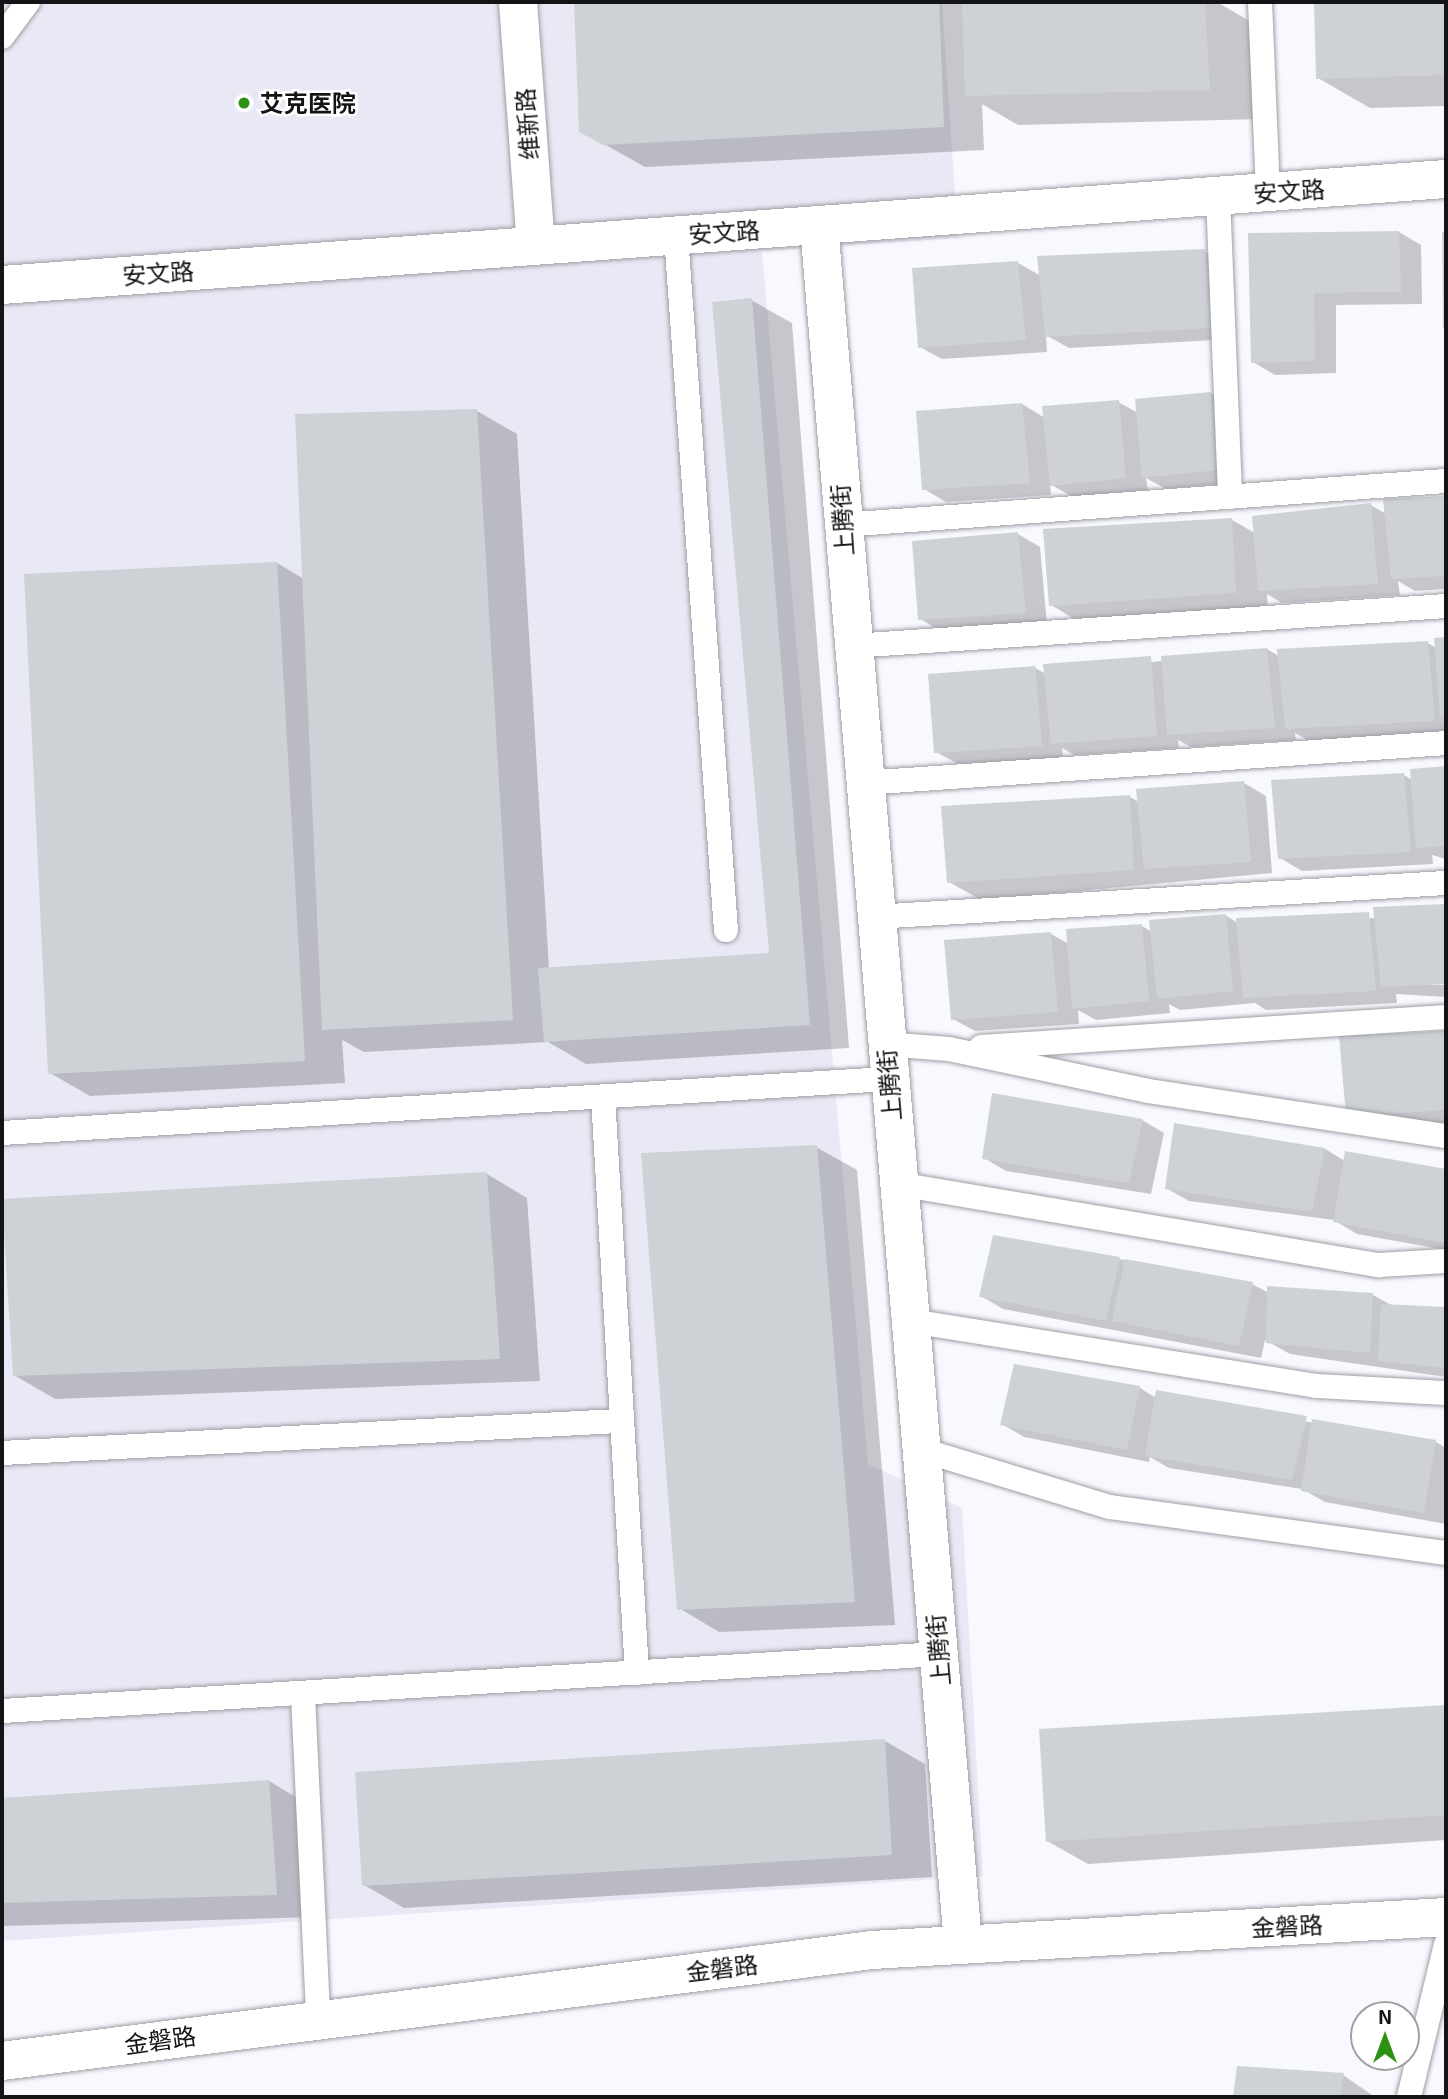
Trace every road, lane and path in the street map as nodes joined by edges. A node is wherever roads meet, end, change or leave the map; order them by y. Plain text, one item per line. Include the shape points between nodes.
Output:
1 (27, 2) edge
2 (518, 2) edge
3 (1260, 2) edge
4 (2, 37) edge
5 (1446, 179) edge
6 (1268, 192) junction
7 (1218, 196) junction
8 (819, 225) junction
9 (676, 235) junction
10 (536, 245) junction
11 (2, 285) edge
12 (1446, 481) edge
13 (1230, 497) junction
14 (842, 525) junction
15 (1446, 607) edge
16 (852, 646) junction
17 (1446, 743) edge
18 (863, 783) junction
19 (1446, 883) edge
20 (873, 917) junction
21 (726, 930) dead end
22 (1446, 1017) edge
23 (948, 1049) junction
24 (887, 1062) junction
25 (603, 1097) junction
26 (2, 1133) edge
27 (1446, 1136) edge
28 (898, 1184) junction
29 (1446, 1261) edge
30 (911, 1321) junction
31 (1446, 1393) edge
32 (618, 1421) junction
33 (922, 1450) junction
34 (2, 1454) edge
35 (1446, 1553) edge
36 (939, 1654) junction
37 (637, 1673) junction
38 (303, 1695) junction
39 (2, 1711) edge
40 (1446, 1917) edge
41 (963, 1944) junction
42 (1446, 1944) edge
43 (318, 2017) junction
44 (2, 2061) edge
45 (1409, 2097) edge

1 - 4 lane
2 - 10 street, 维新路
3 - 6 lane
5 - 6 street, 安文路
6 - 7 street, 安文路
7 - 8 street, 安文路
7 - 13 lane
8 - 9 street, 安文路
8 - 14 street, 上腾街
9 - 10 street, 安文路
9 - 21 lane
10 - 11 street, 安文路
12 - 13 lane
13 - 14 lane
14 - 16 street, 上腾街
15 - 16 lane
16 - 18 street, 上腾街
17 - 18 lane
18 - 20 street, 上腾街
19 - 20 lane
20 - 24 street, 上腾街
22 - 23 lane
23 - 24 lane
23 - 27 lane via 1148,1091
24 - 25 lane
24 - 28 street, 上腾街
25 - 26 lane
25 - 32 lane
28 - 29 lane via 1379,1265
28 - 30 street, 上腾街
30 - 31 lane via 1316,1385
30 - 33 street, 上腾街
32 - 34 lane
32 - 37 lane
33 - 35 lane via 1110,1507
33 - 36 street, 上腾街
36 - 37 lane
36 - 41 street, 上腾街
37 - 38 lane
38 - 39 lane
38 - 43 lane
40 - 41 street, 金磐路
41 - 43 street, 金磐路
42 - 45 lane
43 - 44 street, 金磐路

